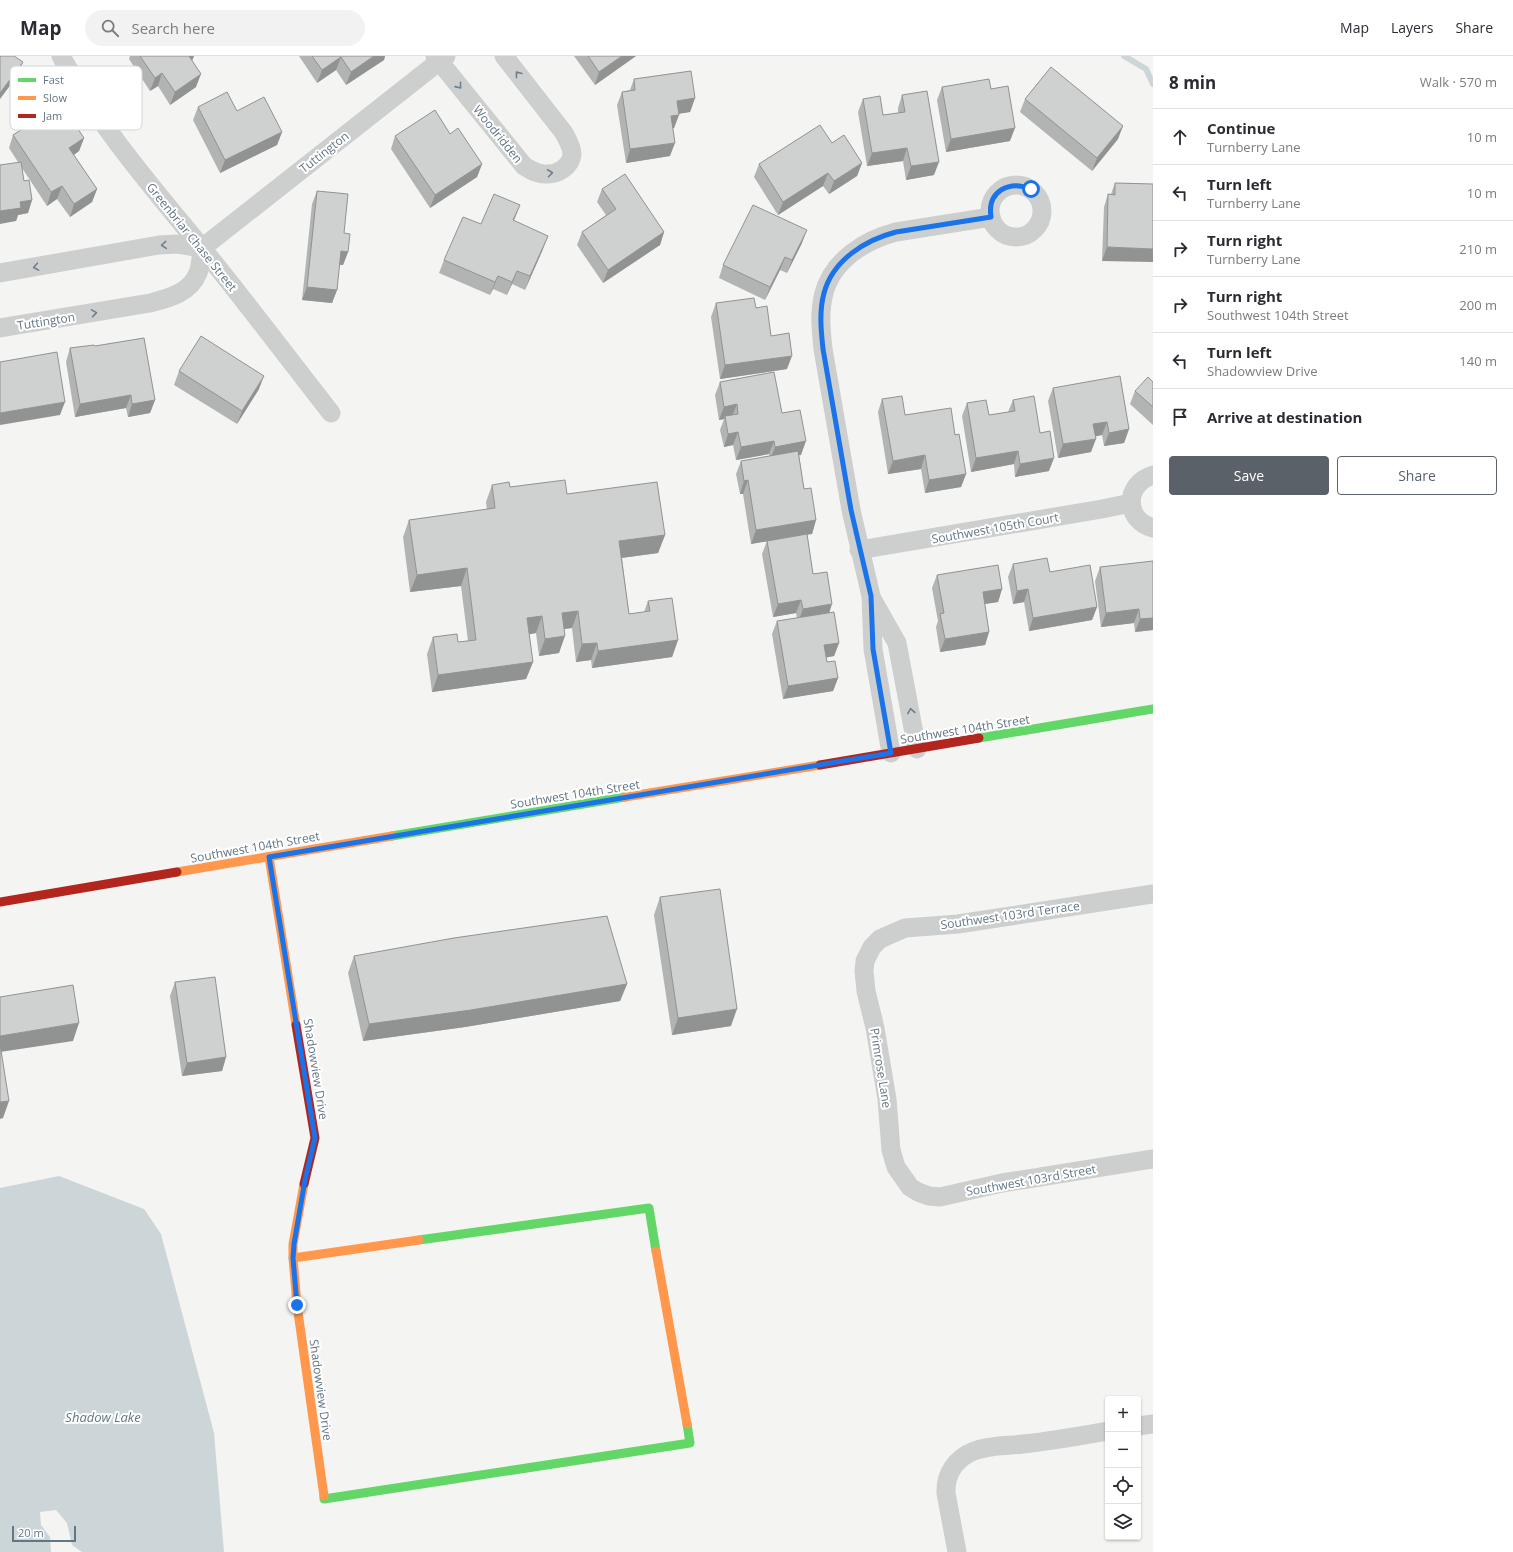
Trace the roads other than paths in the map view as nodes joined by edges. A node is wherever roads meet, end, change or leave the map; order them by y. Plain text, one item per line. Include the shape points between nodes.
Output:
1 (61, 56) edge
2 (504, 56) edge
3 (440, 58) edge
4 (67, 66) edge
5 (109, 130) edge
6 (991, 217) dead end
7 (202, 248) junction
8 (0, 273) edge
9 (0, 328) edge
10 (331, 412) dead end
11 (1153, 475) edge
12 (1131, 503) junction
13 (1153, 528) edge
14 (859, 550) junction
15 (871, 596) junction
16 (1153, 709) edge
17 (917, 750) junction
18 (891, 753) junction
19 (269, 857) junction
20 (1153, 894) edge
21 (0, 902) edge
22 (872, 947) joint
23 (1153, 1159) edge
24 (910, 1187) joint
25 (293, 1258) junction
26 (1153, 1424) edge
27 (1141, 1426) edge
28 (1105, 1431) edge
29 (956, 1552) edge

1 - 4 street, Greenbriar Chase Street
3 -> 2 street, Woodridden via 524,166 534,172 545,174 560,171 570,161 572,153 569,143
3 - 7 street, Tuttington
5 - 7 street, Greenbriar Chase Street via 155,192
6 - 14 street via 882,236 851,254 832,275 824,292 820,323 823,349
7 -> 8 street via 178,244 159,245
9 -> 7 street, Tuttington via 168,298 188,288 198,273
7 - 10 street, Greenbriar Chase Street
11 - 12 street via 1138,483
12 - 13 street via 1136,517
12 - 14 street, Southwest 105th Court
14 - 15 street
17 -> 15 street via 898,643
15 - 18 street via 873,649
16 - 17 street, Southwest 104th Street
17 - 18 street, Southwest 104th Street
18 - 19 street, Southwest 104th Street
19 - 21 street, Southwest 104th Street
19 - 25 street, Shadowview Drive via 315,1138 305,1180
20 - 22 street, Southwest 103rd Terrace via 958,924 904,928 880,939
22 - 24 street, Primrose Lane via 865,961 864,976 876,1028 887,1100 891,1150 896,1167
23 - 24 street, Southwest 103rd Street via 1002,1183 940,1197 929,1196
25 - 25 street, Shadowview Drive via 297,1305 324,1499 690,1443 648,1208
26 - 27 street
28 - 29 street via 974,1451 953,1466 948,1476 946,1493

